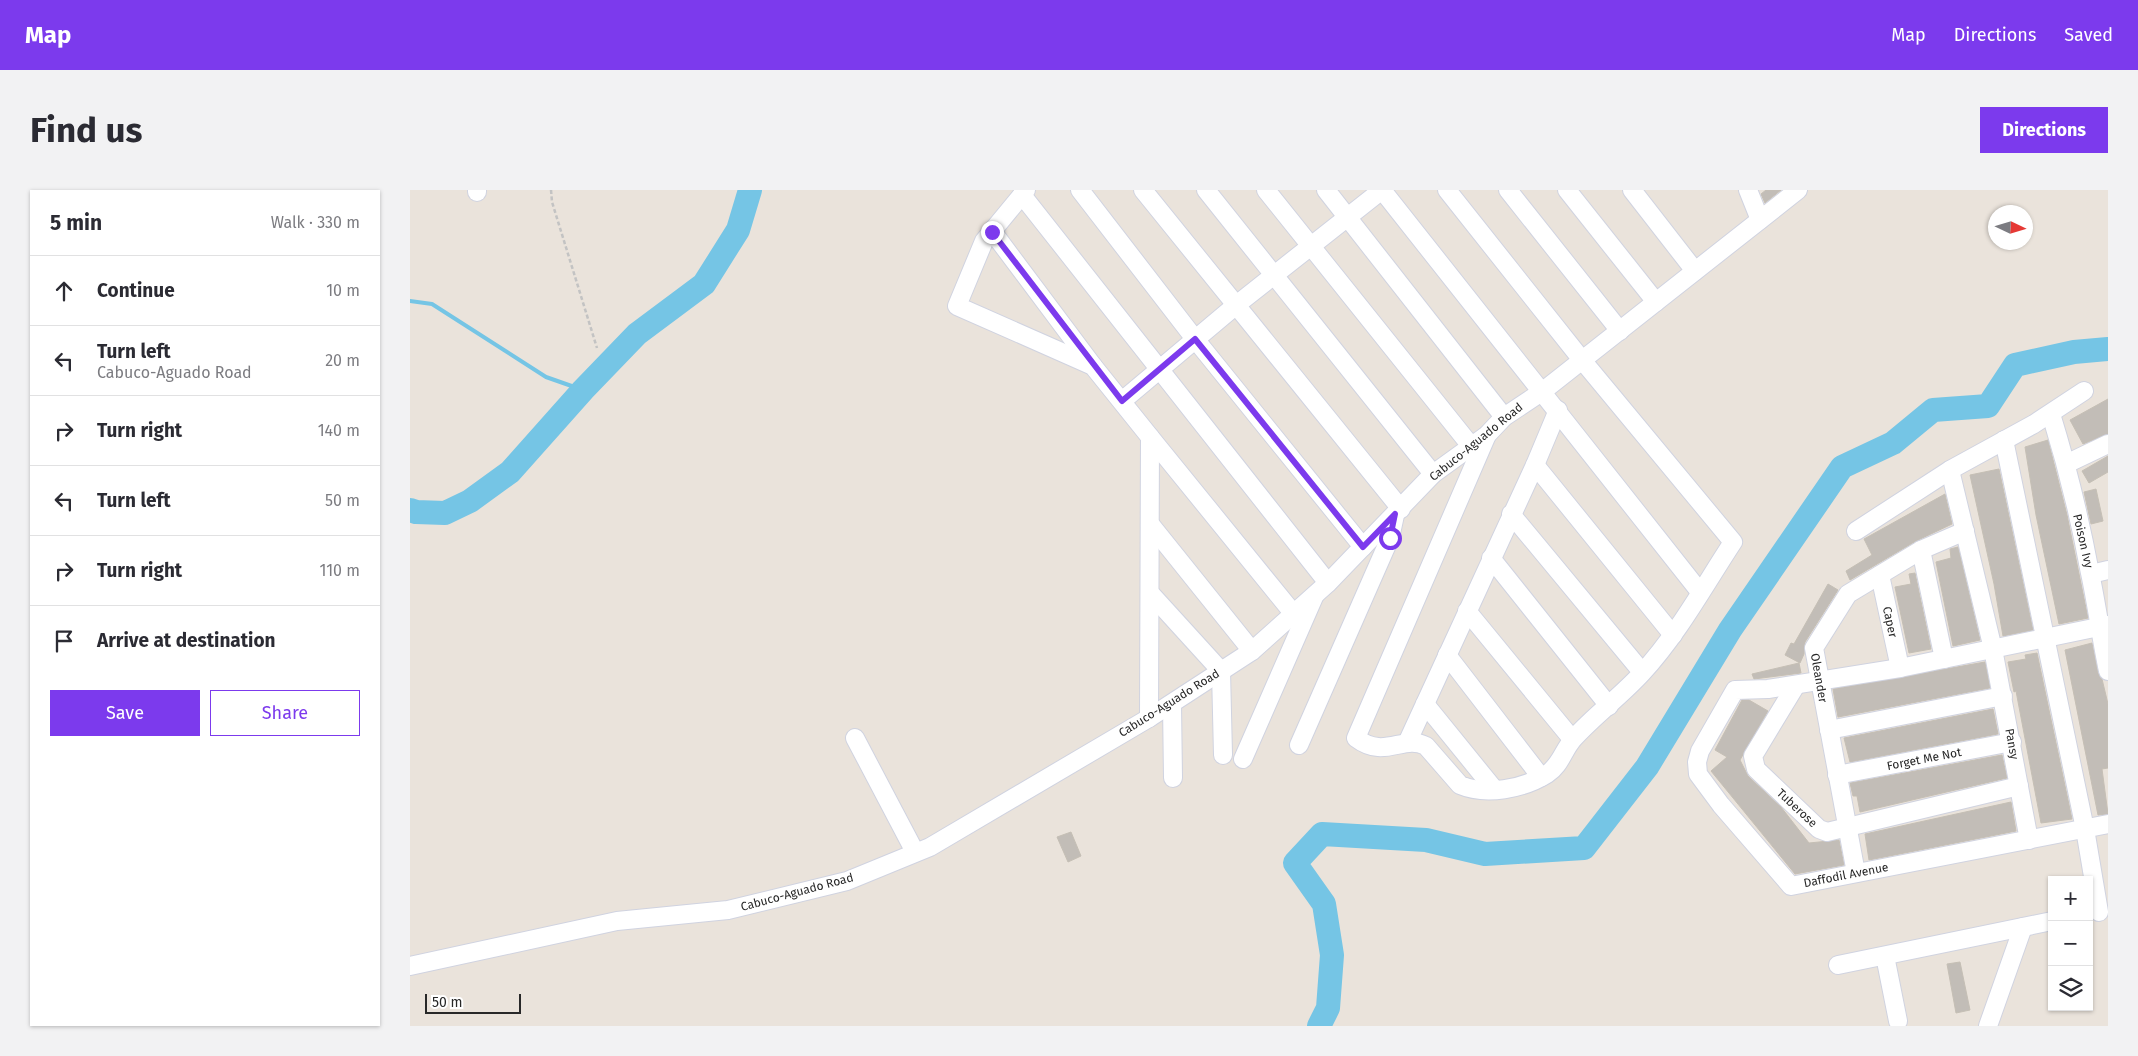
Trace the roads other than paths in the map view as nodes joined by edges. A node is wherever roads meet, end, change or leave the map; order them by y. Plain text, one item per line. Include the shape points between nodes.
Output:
1 (1080, 190) edge
2 (1143, 190) edge
3 (1206, 190) edge
4 (1266, 190) edge
5 (1326, 190) edge
6 (1382, 190) edge
7 (1447, 190) edge
8 (1508, 190) edge
9 (1567, 190) edge
10 (1632, 190) edge
11 (1748, 190) edge
12 (1798, 190) edge
13 (1024, 193) edge
14 (1347, 218) junction
15 (1760, 220) junction
16 (992, 232) junction
17 (1310, 247) junction
18 (1695, 271) junction
19 (1273, 276) junction
20 (1656, 302) junction
21 (1235, 306) junction
22 (1620, 330) junction
23 (1195, 339) junction
24 (1582, 360) junction
25 (1093, 366) junction
26 (1159, 370) junction
27 (1543, 391) junction
28 (2084, 391) dead end
29 (1122, 401) junction
30 (1558, 410) junction
31 (2051, 414) junction
32 (1504, 417) junction
33 (1487, 435) junction
34 (1150, 437) junction
35 (2004, 440) junction
36 (2108, 444) edge
37 (1471, 446) junction
38 (2066, 464) junction
39 (1535, 465) junction
40 (1950, 470) junction
41 (1433, 474) junction
42 (1398, 512) junction
43 (1511, 514) junction
44 (1150, 524) junction
45 (1856, 531) dead end
46 (1966, 531) junction
47 (1363, 547) junction
48 (1921, 550) junction
49 (1491, 558) junction
50 (2108, 570) edge
51 (2091, 574) junction
52 (1880, 575) junction
53 (1322, 588) junction
54 (1700, 592) junction
55 (1150, 593) junction
56 (1467, 611) junction
57 (1293, 613) junction
58 (2103, 626) edge
59 (1673, 635) junction
60 (2046, 636) junction
61 (1993, 649) junction
62 (1252, 650) junction
63 (1447, 655) junction
64 (1944, 659) junction
65 (1900, 668) junction
66 (1221, 671) junction
67 (2108, 671) edge
68 (1642, 672) junction
69 (1820, 682) junction
70 (1796, 685) junction
71 (2003, 696) junction
72 (1172, 704) junction
73 (1425, 704) junction
74 (1609, 706) junction
75 (1149, 718) junction
76 (1829, 730) junction
77 (855, 738) dead end
78 (1572, 739) junction
79 (2012, 742) junction
80 (1407, 744) junction
81 (1299, 745) dead end
82 (1223, 755) dead end
83 (1243, 759) dead end
84 (1837, 775) junction
85 (1542, 777) junction
86 (1173, 778) dead end
87 (2019, 786) junction
88 (1494, 789) junction
89 (2108, 824) edge
90 (1847, 825) junction
91 (2084, 829) junction
92 (2029, 840) junction
93 (915, 852) junction
94 (1856, 873) junction
95 (2099, 912) edge
96 (2048, 922) edge
97 (2023, 926) junction
98 (1885, 956) junction
99 (1838, 965) dead end
100 (410, 966) edge
101 (1898, 1021) dead end
102 (1988, 1026) edge

1 - 23 street
2 - 21 street
3 - 19 street
4 - 17 street
5 - 14 street
6 - 14 street
6 - 27 street
7 - 24 street
8 - 22 street
9 - 20 street
10 - 18 street
11 - 15 street
12 - 15 street, Cabuco-Aguado Road
13 - 16 street
13 - 26 street
14 - 17 street
14 - 32 street
15 - 18 street, Cabuco-Aguado Road
16 - 25 street
16 - 25 street via 984,240 957,306
17 - 19 street
17 - 37 street
18 - 20 street, Cabuco-Aguado Road
19 - 21 street
19 - 41 street
20 - 22 street, Cabuco-Aguado Road
21 - 23 street
21 - 42 street
22 - 24 street, Cabuco-Aguado Road
23 - 26 street
23 - 47 street
24 - 27 street, Cabuco-Aguado Road
24 - 54 street via 1732,542
25 - 29 street
26 - 29 street
26 - 53 street
27 - 30 street
27 - 32 street, Cabuco-Aguado Road
28 - 31 street
29 - 34 street
30 - 39 street
30 - 54 street
31 - 35 street
31 - 38 street, Poison Ivy
32 - 33 street, Cabuco-Aguado Road
33 - 37 street, Cabuco-Aguado Road
33 - 80 street via 1356,738 1371,747
34 - 44 street
34 - 57 street
35 - 40 street
35 - 60 street
36 - 38 street
37 - 41 street, Cabuco-Aguado Road
38 - 51 street, Poison Ivy
39 - 43 street
39 - 59 street
40 - 45 street
40 - 46 street, Pansy
41 - 42 street, Cabuco-Aguado Road
42 - 47 street, Cabuco-Aguado Road
42 - 81 street via 1390,538
43 - 49 street
43 - 68 street
44 - 55 street
44 - 62 street
46 - 48 street, Oleander
46 - 61 street, Pansy
47 - 53 street, Cabuco-Aguado Road
48 - 52 street, Oleander
48 - 64 street
49 - 56 street
49 - 74 street
50 - 51 street
51 - 58 street, Poison Ivy
52 - 65 street, Caper
52 - 69 street, Oleander via 1848,594 1814,648
53 - 57 street, Cabuco-Aguado Road
53 - 83 street
54 - 59 street
55 - 66 street
55 - 75 street
56 - 63 street
56 - 78 street
57 - 62 street, Cabuco-Aguado Road
58 - 60 street
58 - 67 street, Poison Ivy
59 - 68 street
60 - 61 street
60 - 91 street
61 - 64 street
61 - 71 street, Pansy
62 - 66 street, Cabuco-Aguado Road
63 - 73 street
63 - 85 street
64 - 65 street
65 - 69 street
66 - 72 street, Cabuco-Aguado Road
66 - 82 street
68 - 74 street
69 - 70 street
69 - 76 street, Oleander
70 - 90 street, Tuberose via 1753,756 1756,769 1819,829 1827,832
70 - 94 street, Daffodil Avenue via 1735,690 1700,751 1698,774 1791,886
71 - 76 street
71 - 79 street, Pansy
72 - 75 street, Cabuco-Aguado Road
72 - 86 street
73 - 80 street
73 - 88 street
74 - 78 street
75 - 93 street, Cabuco-Aguado Road via 940,841
76 - 84 street, Oleander
77 - 93 street
78 - 85 street via 1558,764
79 - 84 street, Forget Me Not
79 - 87 street, Pansy
80 - 88 street via 1426,746 1460,785
84 - 90 street, Oleander
85 - 88 street via 1527,785
87 - 90 street, Tuberose
87 - 92 street, Pansy
89 - 91 street, Daffodil Avenue
90 - 94 street, Oleander
91 - 92 street, Daffodil Avenue
91 - 95 street
92 - 94 street, Daffodil Avenue
93 - 100 street, Cabuco-Aguado Road via 847,881 728,910 617,921
96 - 97 street
97 - 98 street
97 - 102 street
98 - 99 street
98 - 101 street

